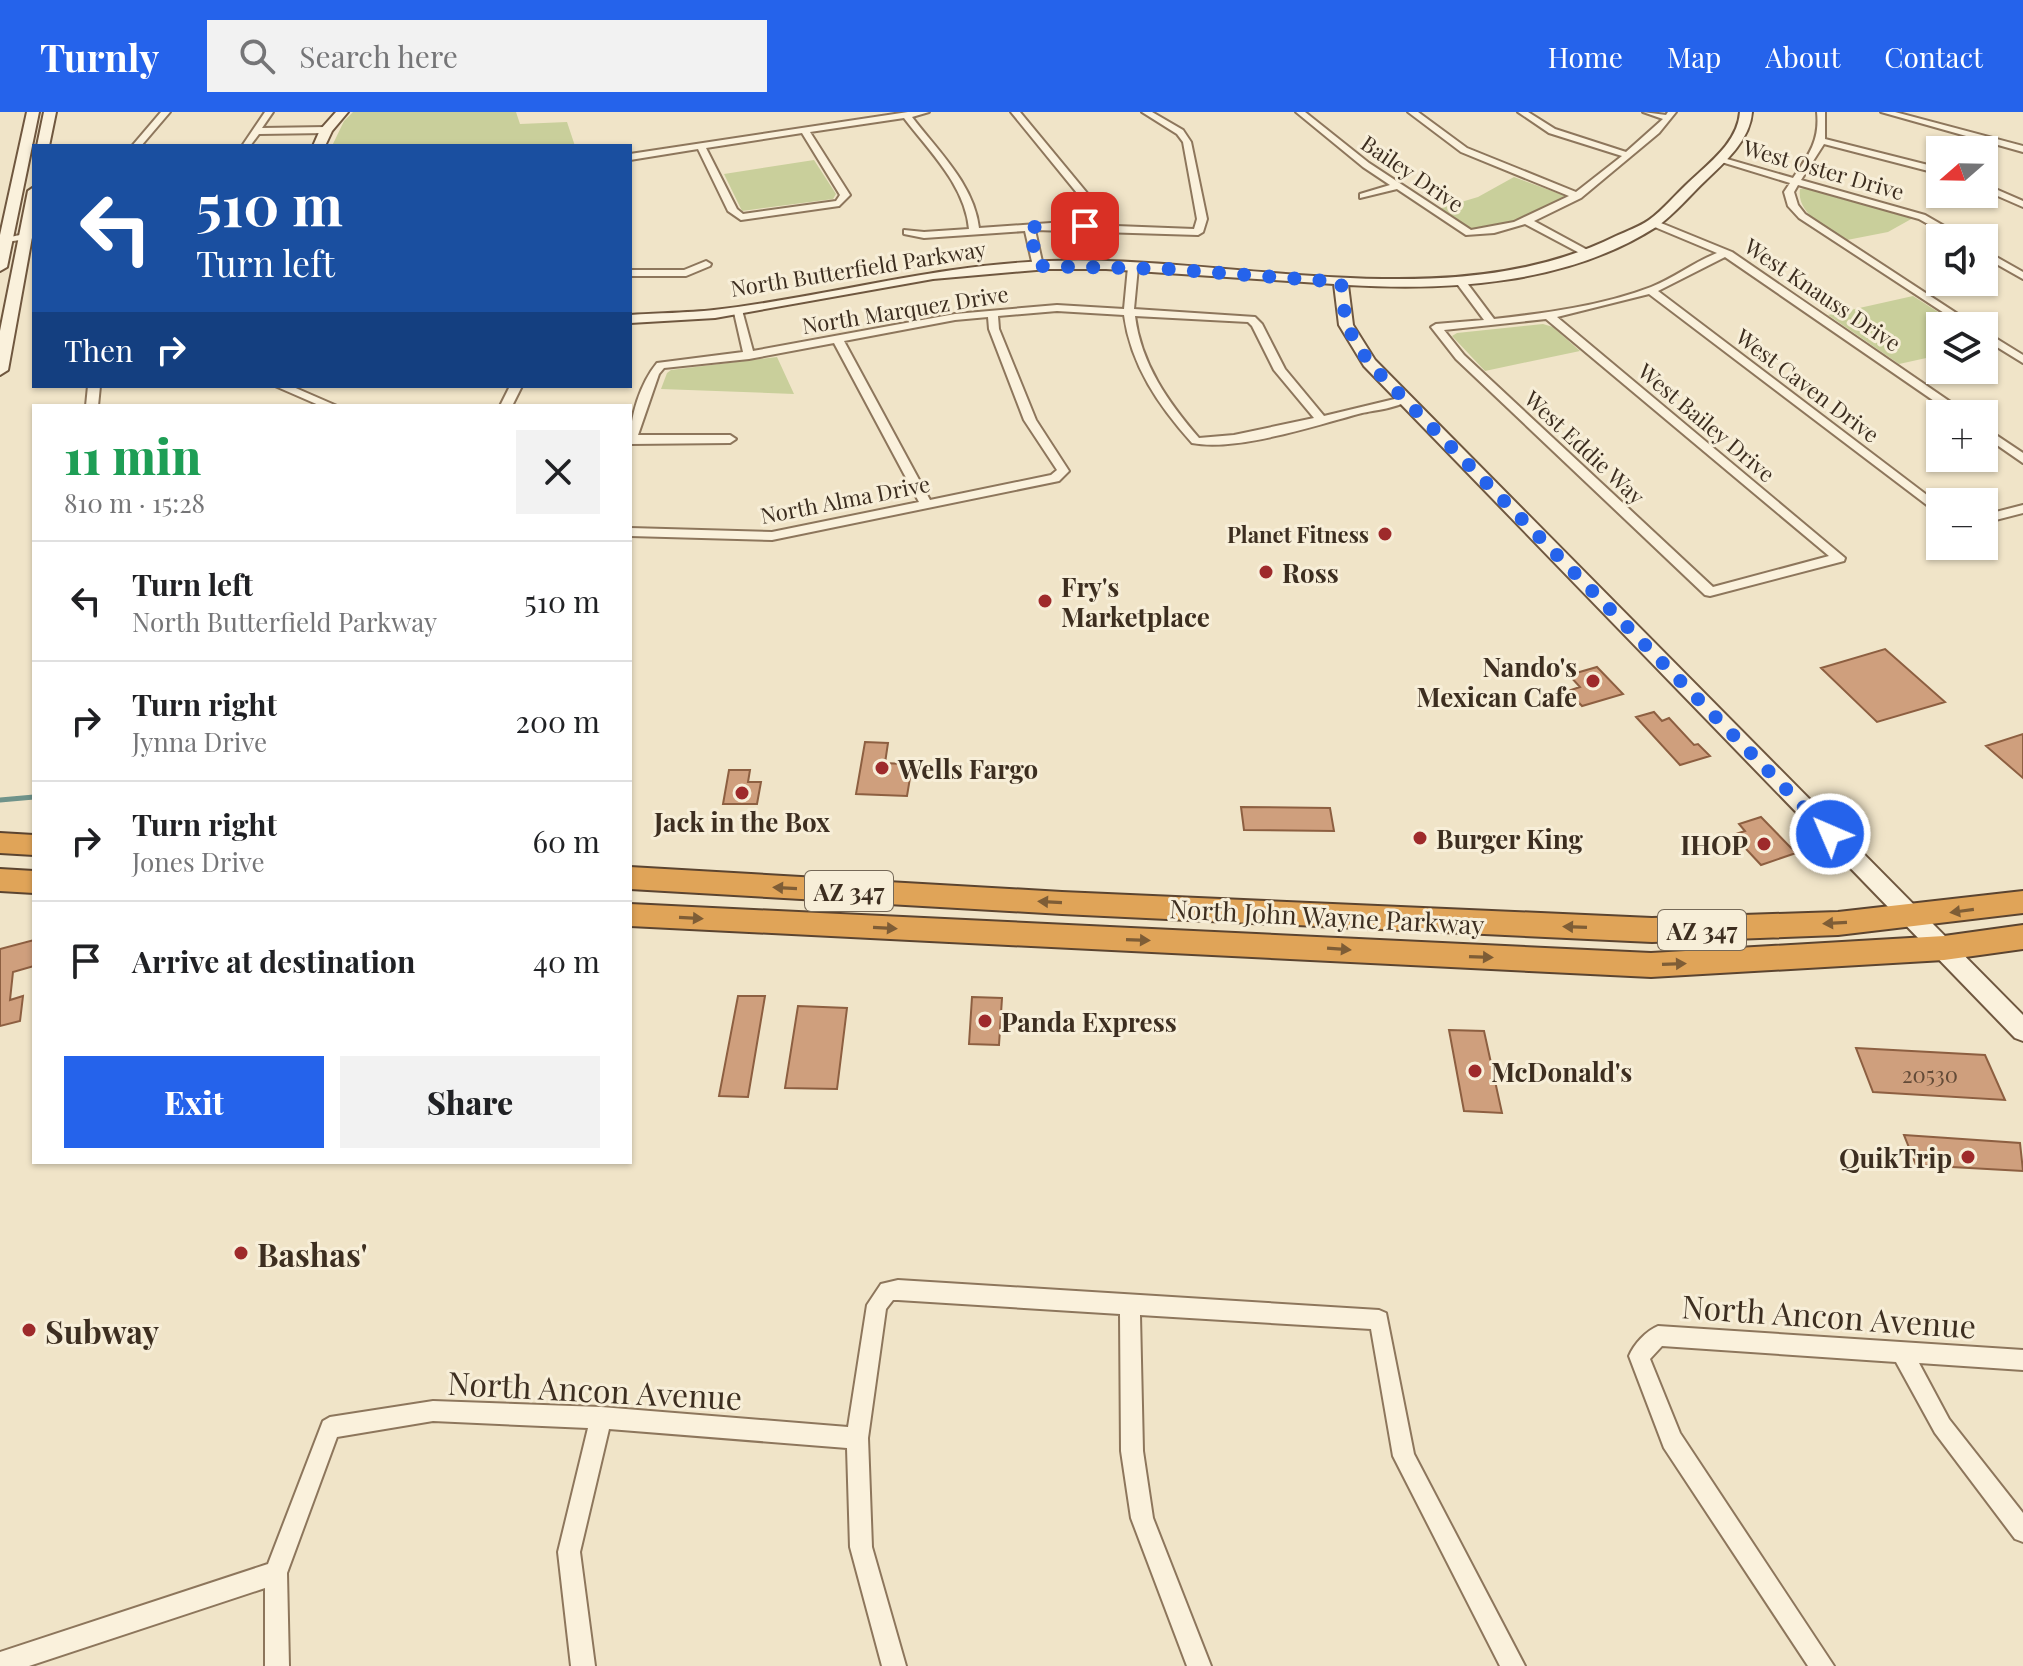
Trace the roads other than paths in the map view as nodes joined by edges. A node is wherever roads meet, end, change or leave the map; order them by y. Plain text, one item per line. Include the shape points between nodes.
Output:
1 (33, 112) edge
2 (50, 112) edge
3 (166, 112) edge
4 (269, 112) edge
5 (342, 112) edge
6 (925, 112) edge
7 (1015, 112) edge
8 (1146, 112) edge
9 (1300, 112) edge
10 (1412, 112) edge
11 (1522, 112) edge
12 (1647, 112) edge
13 (1746, 112) edge
14 (1821, 112) edge
15 (1885, 112) edge
16 (906, 115) junction
17 (1670, 115) edge
18 (326, 130) junction
19 (255, 131) junction
20 (805, 131) junction
21 (1821, 141) junction
22 (43, 144) edge
23 (138, 144) edge
24 (247, 144) edge
25 (320, 144) edge
26 (701, 146) junction
27 (2023, 149) edge
28 (1628, 155) junction
29 (632, 157) edge
30 (1720, 160) junction
31 (1926, 167) edge
32 (1795, 180) junction
33 (1398, 186) junction
34 (1998, 193) edge
35 (1363, 196) dead end
36 (1578, 196) junction
37 (2023, 204) edge
38 (32, 211) edge
39 (1527, 221) junction
40 (1653, 223) junction
41 (1935, 224) edge
42 (1085, 226) junction
43 (1029, 227) junction
44 (974, 230) junction
45 (30, 231) edge
46 (907, 232) dead end
47 (7, 235) junction
48 (1726, 253) junction
49 (1589, 255) junction
50 (1998, 261) edge
51 (706, 264) dead end
52 (1038, 266) junction
53 (0, 267) edge
54 (1133, 267) junction
55 (632, 273) edge
56 (2023, 276) edge
57 (1460, 281) junction
58 (1341, 282) junction
59 (1651, 291) junction
60 (737, 310) junction
61 (1128, 310) junction
62 (1949, 312) edge
63 (993, 313) junction
64 (1549, 316) junction
65 (632, 319) edge
66 (1491, 323) junction
67 (838, 340) junction
68 (1998, 343) edge
69 (749, 356) junction
70 (2023, 360) edge
71 (0, 370) edge
72 (286, 388) edge
73 (1403, 400) junction
74 (1941, 400) edge
75 (326, 404) edge
76 (1320, 418) junction
77 (632, 434) edge
78 (632, 439) edge
79 (730, 439) dead end
80 (1998, 440) edge
81 (2023, 459) edge
82 (1926, 500) edge
83 (926, 504) junction
84 (2023, 509) edge
85 (1998, 515) edge
86 (632, 532) edge
87 (1710, 592) joint
88 (0, 843) edge
89 (32, 845) edge
90 (632, 878) edge
91 (0, 880) edge
92 (32, 882) edge
93 (676, 882) junction
94 (632, 886) edge
95 (2023, 902) edge
96 (632, 915) edge
97 (1913, 917) junction
98 (2023, 937) edge
99 (1944, 948) junction
100 (2023, 1031) edge
101 (1130, 1303) junction
102 (1901, 1351) junction
103 (2023, 1360) edge
104 (601, 1418) junction
105 (857, 1438) junction
106 (2023, 1531) edge
107 (276, 1573) junction
108 (0, 1664) edge
109 (277, 1666) edge
110 (583, 1666) edge
111 (894, 1666) edge
112 (1199, 1666) edge
113 (1513, 1666) edge
114 (1822, 1666) edge

1 - 47 street
2 - 22 street
3 - 23 street
4 - 19 street
5 - 18 street
6 - 16 street
7 - 42 street via 1082,193
8 - 42 street via 1187,142 1202,219 1198,232
9 - 33 street, Bailey Drive
10 - 36 street via 1464,150
11 - 28 street via 1552,131
12 - 17 street
13 - 30 street, North Butterfield Parkway via 1745,127
14 - 21 street
15 - 27 street
16 - 20 street
16 - 44 street via 960,188
17 - 28 street
18 - 19 street
18 - 25 street
19 - 24 street
20 - 26 street
20 - 26 street via 844,200 741,217 733,211
21 - 31 street
21 - 32 street
26 - 29 street
28 - 36 street
30 - 32 street, West Oster Drive
30 - 40 street, North Butterfield Parkway
32 - 41 street, West Oster Drive
32 - 62 street via 1789,192 1802,216
33 - 35 street
33 - 39 street, Bailey Drive via 1469,233
34 - 37 street
36 - 39 street
38 - 45 street
39 - 49 street
40 - 48 street, West Knauss Drive
40 - 49 street, North Butterfield Parkway
42 - 43 street
43 - 44 street
43 - 52 street
44 - 46 street
45 - 47 street
45 - 71 street
47 - 53 street
48 - 59 street
48 - 74 street, West Knauss Drive
49 - 57 street, North Butterfield Parkway via 1527,272
50 - 56 street
51 - 55 street via 686,273
52 - 54 street, North Butterfield Parkway
52 - 60 street, North Butterfield Parkway via 933,275
54 - 58 street, North Butterfield Parkway
54 - 61 street
57 - 58 street, North Butterfield Parkway
57 - 66 street
58 - 73 street via 1341,305 1353,341
59 - 64 street
59 - 82 street, West Caven Drive
60 - 65 street, North Butterfield Parkway
60 - 69 street
61 - 63 street, North Marquez Drive
61 - 76 street, North Marquez Drive via 1251,319 1280,370
61 - 76 street via 1150,379 1196,441
63 - 67 street, North Marquez Drive
63 - 83 street, North Alma Drive via 994,329 1030,420 1063,471 1055,478
64 - 66 street
64 - 87 street, West Bailey Drive via 1839,558
66 - 87 street, West Eddie Way via 1436,327 1460,357
67 - 69 street, North Marquez Drive
67 - 83 street
68 - 70 street
69 - 77 street, North Marquez Drive via 661,365
72 - 75 street
73 - 76 street
73 - 97 street
78 - 79 street
80 - 81 street
83 - 86 street, North Alma Drive via 772,536
84 - 85 street
88 - 89 highway
90 - 93 highway, North John Wayne Parkway / AZ 347
91 - 92 highway
93 - 94 highway
97 -> 93 highway, North John Wayne Parkway / AZ 347 via 1713,930 1638,929
95 -> 97 highway, North John Wayne Parkway / AZ 347
96 -> 99 highway, AZ 347 via 1651,965
97 - 99 street
98 - 99 highway, AZ 347
99 - 100 street
101 - 105 street via 888,1291 877,1305
101 - 112 street via 1132,1451 1142,1518
101 - 113 street via 1379,1320 1404,1456
102 - 103 street, North Ancon Avenue
102 - 106 street via 1942,1426
102 - 114 street, North Ancon Avenue via 1658,1336 1639,1356 1672,1440
104 - 105 street, North Ancon Avenue
104 - 107 street, North Ancon Avenue via 433,1411 330,1428
104 - 110 street via 569,1552
105 - 111 street via 861,1547
107 - 108 street
107 - 109 street

